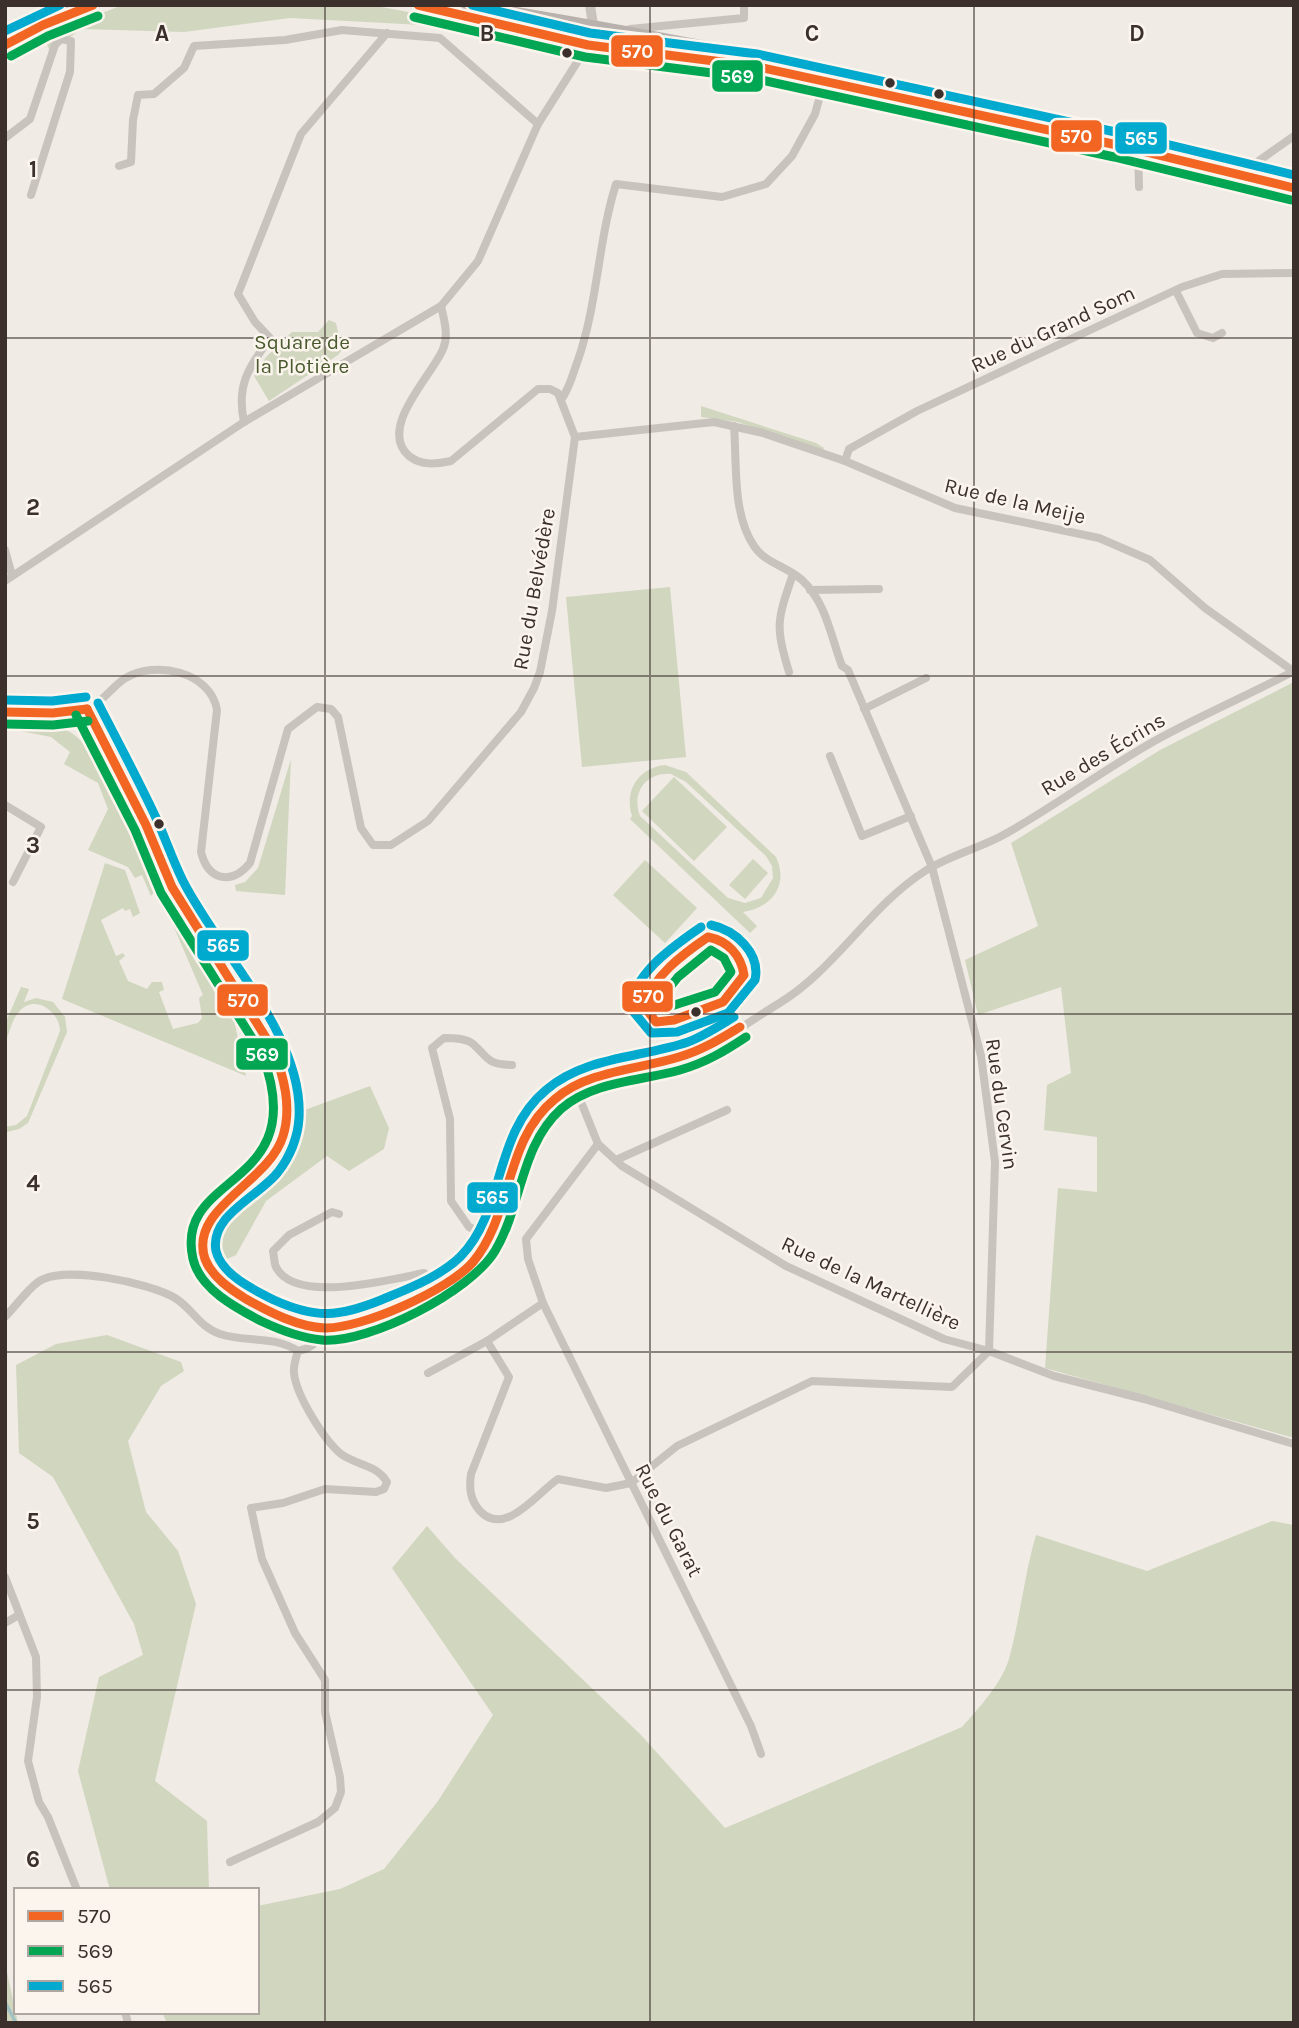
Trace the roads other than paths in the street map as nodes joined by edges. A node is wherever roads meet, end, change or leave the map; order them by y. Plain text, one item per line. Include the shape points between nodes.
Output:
1 (63, 5) edge
2 (94, 5) edge
3 (417, 5) edge
4 (467, 5) edge
5 (590, 5) edge
6 (744, 5) edge
7 (593, 25) junction
8 (5, 31) edge
9 (387, 33) junction
10 (620, 33) junction
11 (5, 45) edge
12 (589, 45) junction
13 (608, 48) junction
14 (825, 77) junction
15 (538, 124) junction
16 (1294, 136) edge
17 (5, 138) edge
18 (1139, 146) junction
19 (119, 166) dead end
20 (1248, 172) junction
21 (1294, 177) edge
22 (1139, 187) dead end
23 (1294, 188) edge
24 (31, 195) dead end
25 (1294, 273) edge
26 (1176, 290) junction
27 (441, 306) junction
28 (1222, 333) dead end
29 (561, 400) junction
30 (244, 422) junction
31 (734, 426) junction
32 (575, 438) junction
33 (845, 461) junction
34 (5, 550) edge
35 (793, 574) junction
36 (9, 578) edge
37 (879, 589) dead end
38 (810, 590) junction
39 (1294, 671) edge
40 (789, 672) dead end
41 (926, 678) dead end
42 (87, 709) junction
43 (864, 709) junction
44 (5, 712) edge
45 (830, 756) dead end
46 (5, 805) edge
47 (911, 816) junction
48 (932, 867) junction
49 (13, 882) dead end
50 (512, 1065) dead end
51 (575, 1087) junction
52 (727, 1110) dead end
53 (598, 1144) junction
54 (616, 1160) junction
55 (339, 1214) dead end
56 (489, 1236) junction
57 (440, 1288) junction
58 (544, 1303) junction
59 (5, 1317) edge
60 (326, 1328) junction
61 (487, 1341) junction
62 (298, 1351) junction
63 (989, 1351) junction
64 (428, 1373) dead end
65 (1294, 1444) edge
66 (631, 1483) junction
67 (5, 1577) edge
68 (19, 1615) junction
69 (6, 1623) edge
70 (761, 1754) dead end
71 (230, 1862) dead end
72 (76, 1888) edge

1 - 8 main road
2 - 11 main road
3 - 12 main road
4 - 7 main road
5 - 7 street
6 - 10 street via 744,18 653,24
7 - 10 main road
7 - 12 main road
9 - 15 street via 440,38
9 - 19 street via 342,30 285,40 194,46 184,68 154,94 138,95 131,162
9 - 30 street via 301,134 255,244 238,294 270,338 242,384
10 - 13 street
10 - 14 main road
12 - 13 main road
12 - 15 street
13 - 14 main road
14 - 18 main road
14 - 29 street via 815,114 792,156 766,184 722,197 616,184 584,344
15 - 27 street via 478,261
16 - 20 street
17 - 24 street via 30,119 55,45 61,39 71,41 69,72
18 - 20 main road
18 - 22 street
20 - 21 main road
20 - 23 main road
25 - 26 street, Rue du Grand Som via 1222,274
26 - 28 street via 1197,333 1213,338
26 - 33 street, Rue du Grand Som via 917,411 849,449
27 - 29 street via 444,347 401,416 400,438 407,454 419,462 451,461 538,389 550,389
27 - 30 street
29 - 32 street
30 - 36 street
31 - 32 street, Rue de la Meije via 714,422
31 - 33 street, Rue de la Meije
31 - 35 street, Rue du Cervin via 743,522 760,553
32 - 42 street, Rue du Belvédère via 554,599 534,688 521,712 428,821 391,845 373,845 361,828 342,732 331,709 317,707 288,729 250,863 240,874 227,877 213,874 201,852 217,710 209,688 190,676 142,673 126,678
33 - 39 street, Rue de la Meije via 955,508 1099,538 1150,560 1205,608
34 - 36 street
35 - 38 street, Rue du Cervin
35 - 40 street via 778,632
37 - 38 street
38 - 43 street, Rue du Cervin
39 - 48 street, Rue des Écrins via 1158,739 1006,834
41 - 43 street
42 - 44 street
42 - 60 street via 173,887 273,1049 288,1091 281,1141 268,1164 224,1201 206,1226 206,1262 220,1282 249,1300 299,1322
43 - 47 street, Rue du Cervin
45 - 47 street via 862,836
46 - 49 street via 41,827
47 - 48 street, Rue du Cervin
48 - 51 street, Rue des Écrins via 791,996 695,1052
48 - 63 street, Rue du Cervin via 981,1056 992,1130
50 - 56 street via 496,1065 462,1039 444,1038 432,1048 450,1119 450,1201 469,1227
51 - 53 street, Rue de la Martellière
51 - 56 street, Rue des Écrins via 555,1098 526,1130
52 - 54 street
53 - 54 street, Rue de la Martellière
53 - 58 street, Rue du Garat via 526,1239
54 - 63 street, Rue de la Martellière via 786,1266 944,1339
55 - 57 street via 332,1212 289,1235 274,1251 276,1268 290,1280 312,1288 361,1285 424,1273
56 - 57 street, Rue des Écrins via 472,1264
57 - 60 street, Rue des Écrins via 348,1324
58 - 61 street
58 - 66 street, Rue du Garat
59 - 62 street via 40,1281 65,1275 101,1277 175,1298 201,1325 222,1334 284,1342
60 - 62 street via 309,1349
61 - 64 street
61 - 66 street via 509,1377 471,1474 469,1489 482,1513 497,1520 510,1517 558,1479 607,1488
62 - 71 street via 295,1382 314,1420 340,1453 376,1468 387,1482 376,1492 325,1489 251,1508 262,1559 295,1633 325,1679 325,1712 341,1792 335,1808 318,1822
63 - 65 street, Rue de la Martellière via 1054,1376
63 - 66 street via 952,1387 813,1381 677,1446
66 - 70 street, Rue du Garat
67 - 68 street
68 - 69 street
68 - 72 street via 36,1657 37,1698 27,1761 39,1802

